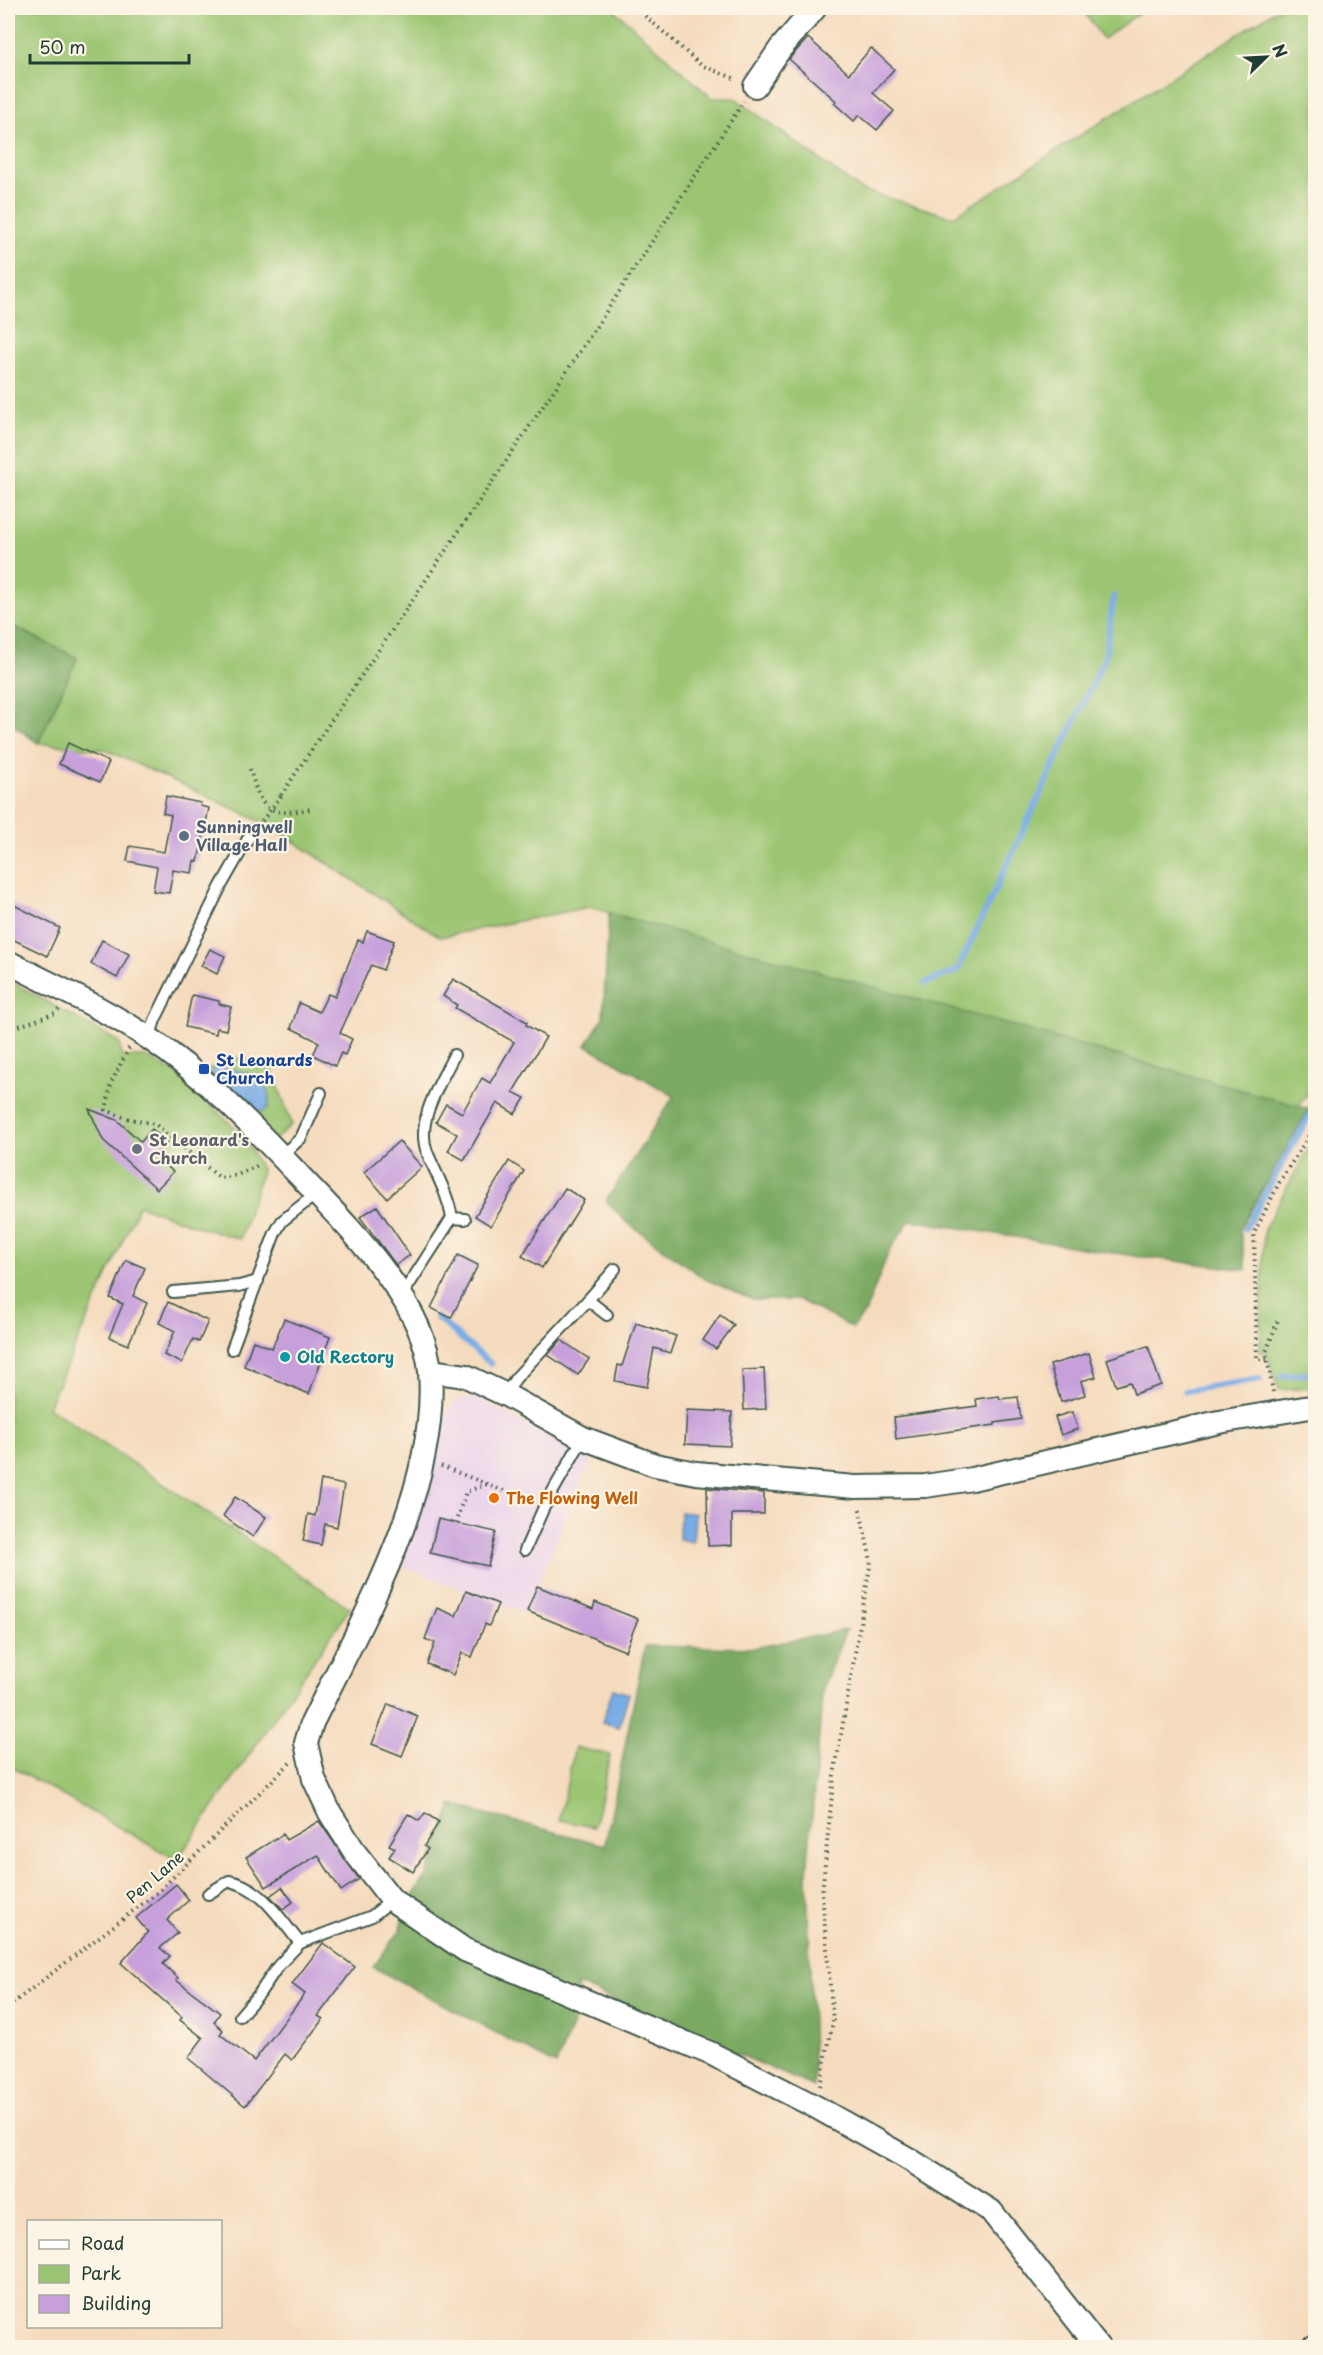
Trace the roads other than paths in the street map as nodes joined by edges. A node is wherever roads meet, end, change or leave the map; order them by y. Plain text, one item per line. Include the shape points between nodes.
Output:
1 (815, 8) edge
2 (752, 90) road end
3 (257, 826) road end
4 (8, 962) edge
5 (143, 1035) junction
6 (454, 1055) dead end
7 (321, 1093) dead end
8 (277, 1153) junction
9 (316, 1194) junction
10 (452, 1218) junction
11 (465, 1219) dead end
12 (615, 1269) dead end
13 (258, 1281) junction
14 (173, 1292) dead end
15 (401, 1298) junction
16 (588, 1300) junction
17 (607, 1316) dead end
18 (232, 1349) dead end
19 (430, 1371) junction
20 (506, 1395) junction
21 (1316, 1406) edge
22 (583, 1438) junction
23 (525, 1550) dead end
24 (208, 1894) dead end
25 (392, 1900) junction
26 (300, 1943) junction
27 (240, 2016) dead end
28 (1316, 2346) edge
29 (1099, 2348) edge
30 (1311, 2348) edge

1 - 2 street
3 - 5 lane via 221,886 155,1020
4 - 5 street
5 - 8 street via 204,1082
6 - 10 lane via 426,1120 424,1137
7 - 8 lane via 301,1138
8 - 9 street
9 - 13 lane via 282,1221
9 - 15 street via 369,1251
10 - 11 lane
10 - 15 lane
12 - 16 lane
13 - 14 lane
13 - 18 lane
15 - 19 street via 423,1336
16 - 17 lane
16 - 20 lane via 515,1379
19 - 20 street via 466,1376
19 - 25 street via 424,1459 386,1567 312,1723 306,1752 330,1813
20 - 22 street
21 - 22 street via 1277,1410 972,1479 925,1486 855,1487 696,1473 655,1465
22 - 23 lane
24 - 26 lane via 229,1881 243,1883 254,1890
25 - 26 lane via 372,1916
25 - 29 street via 465,1950 712,2054 816,2107 991,2211
26 - 27 lane
28 - 30 street

